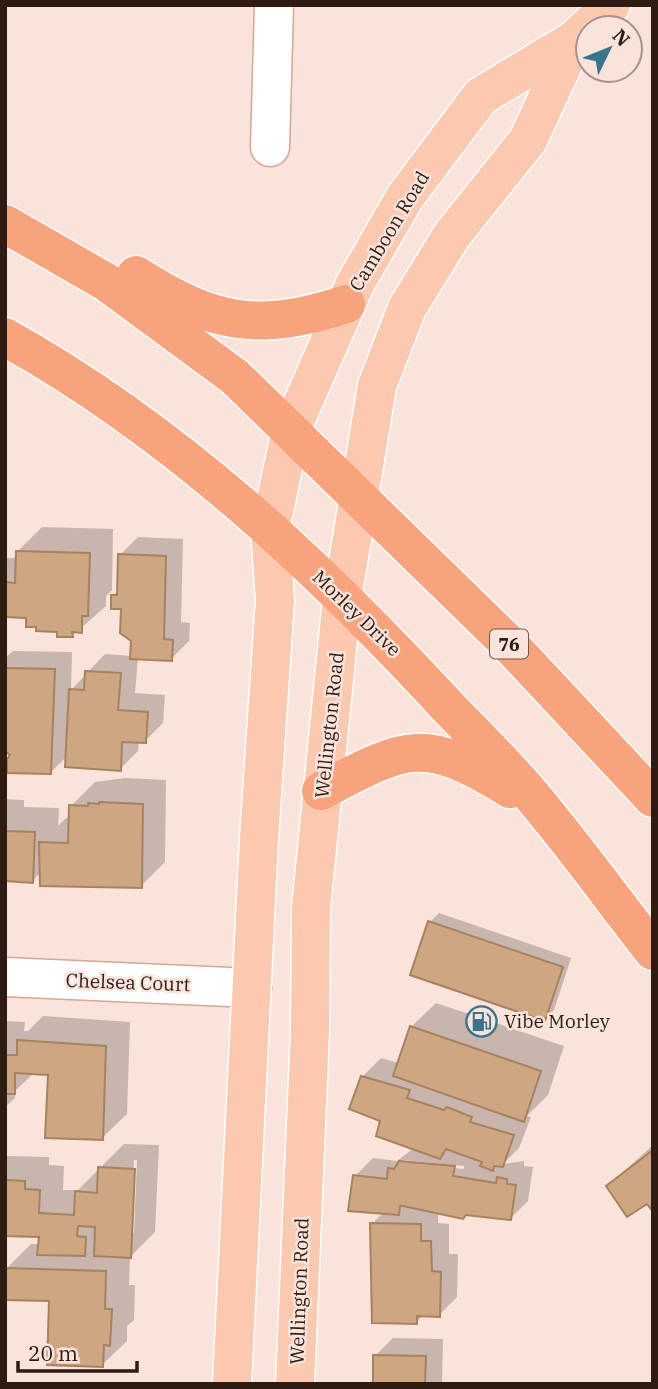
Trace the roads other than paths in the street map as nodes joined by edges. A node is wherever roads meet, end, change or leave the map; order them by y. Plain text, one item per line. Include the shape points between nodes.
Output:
1 (274, 5) edge
2 (574, 40) joint
3 (270, 147) dead end
4 (5, 204) edge
5 (5, 224) edge
6 (346, 304) junction
7 (5, 337) edge
8 (291, 430) junction
9 (360, 496) junction
10 (270, 529) junction
11 (342, 599) junction
12 (321, 791) junction
13 (653, 798) edge
14 (545, 810) junction
15 (653, 951) edge
16 (5, 977) edge
17 (251, 988) junction
18 (232, 1384) edge
19 (295, 1384) edge

1 - 3 street
2 - 6 main road, Camboon Road via 481,96 405,197
2 - 9 main road, Wellington Road via 528,140 452,235 407,308 377,386
4 - 6 highway via 54,227 177,302 216,315 248,320 301,318
5 - 8 highway, 76 via 106,282 235,377
6 - 8 main road, Camboon Road
7 - 10 highway, Morley Drive via 74,375 196,465
8 - 9 highway, 76
8 - 10 main road, Camboon Road
9 - 11 main road, Wellington Road
9 - 13 highway, 76 via 509,644
10 - 11 highway, Morley Drive
10 - 17 main road via 275,613
11 - 12 main road, Wellington Road
11 - 14 highway, Morley Drive via 400,654
12 - 14 highway via 402,752 433,752 475,768
12 - 19 main road, Wellington Road via 311,908
14 - 15 highway, Morley Drive
16 - 17 street, Chelsea Court
17 - 18 main road

